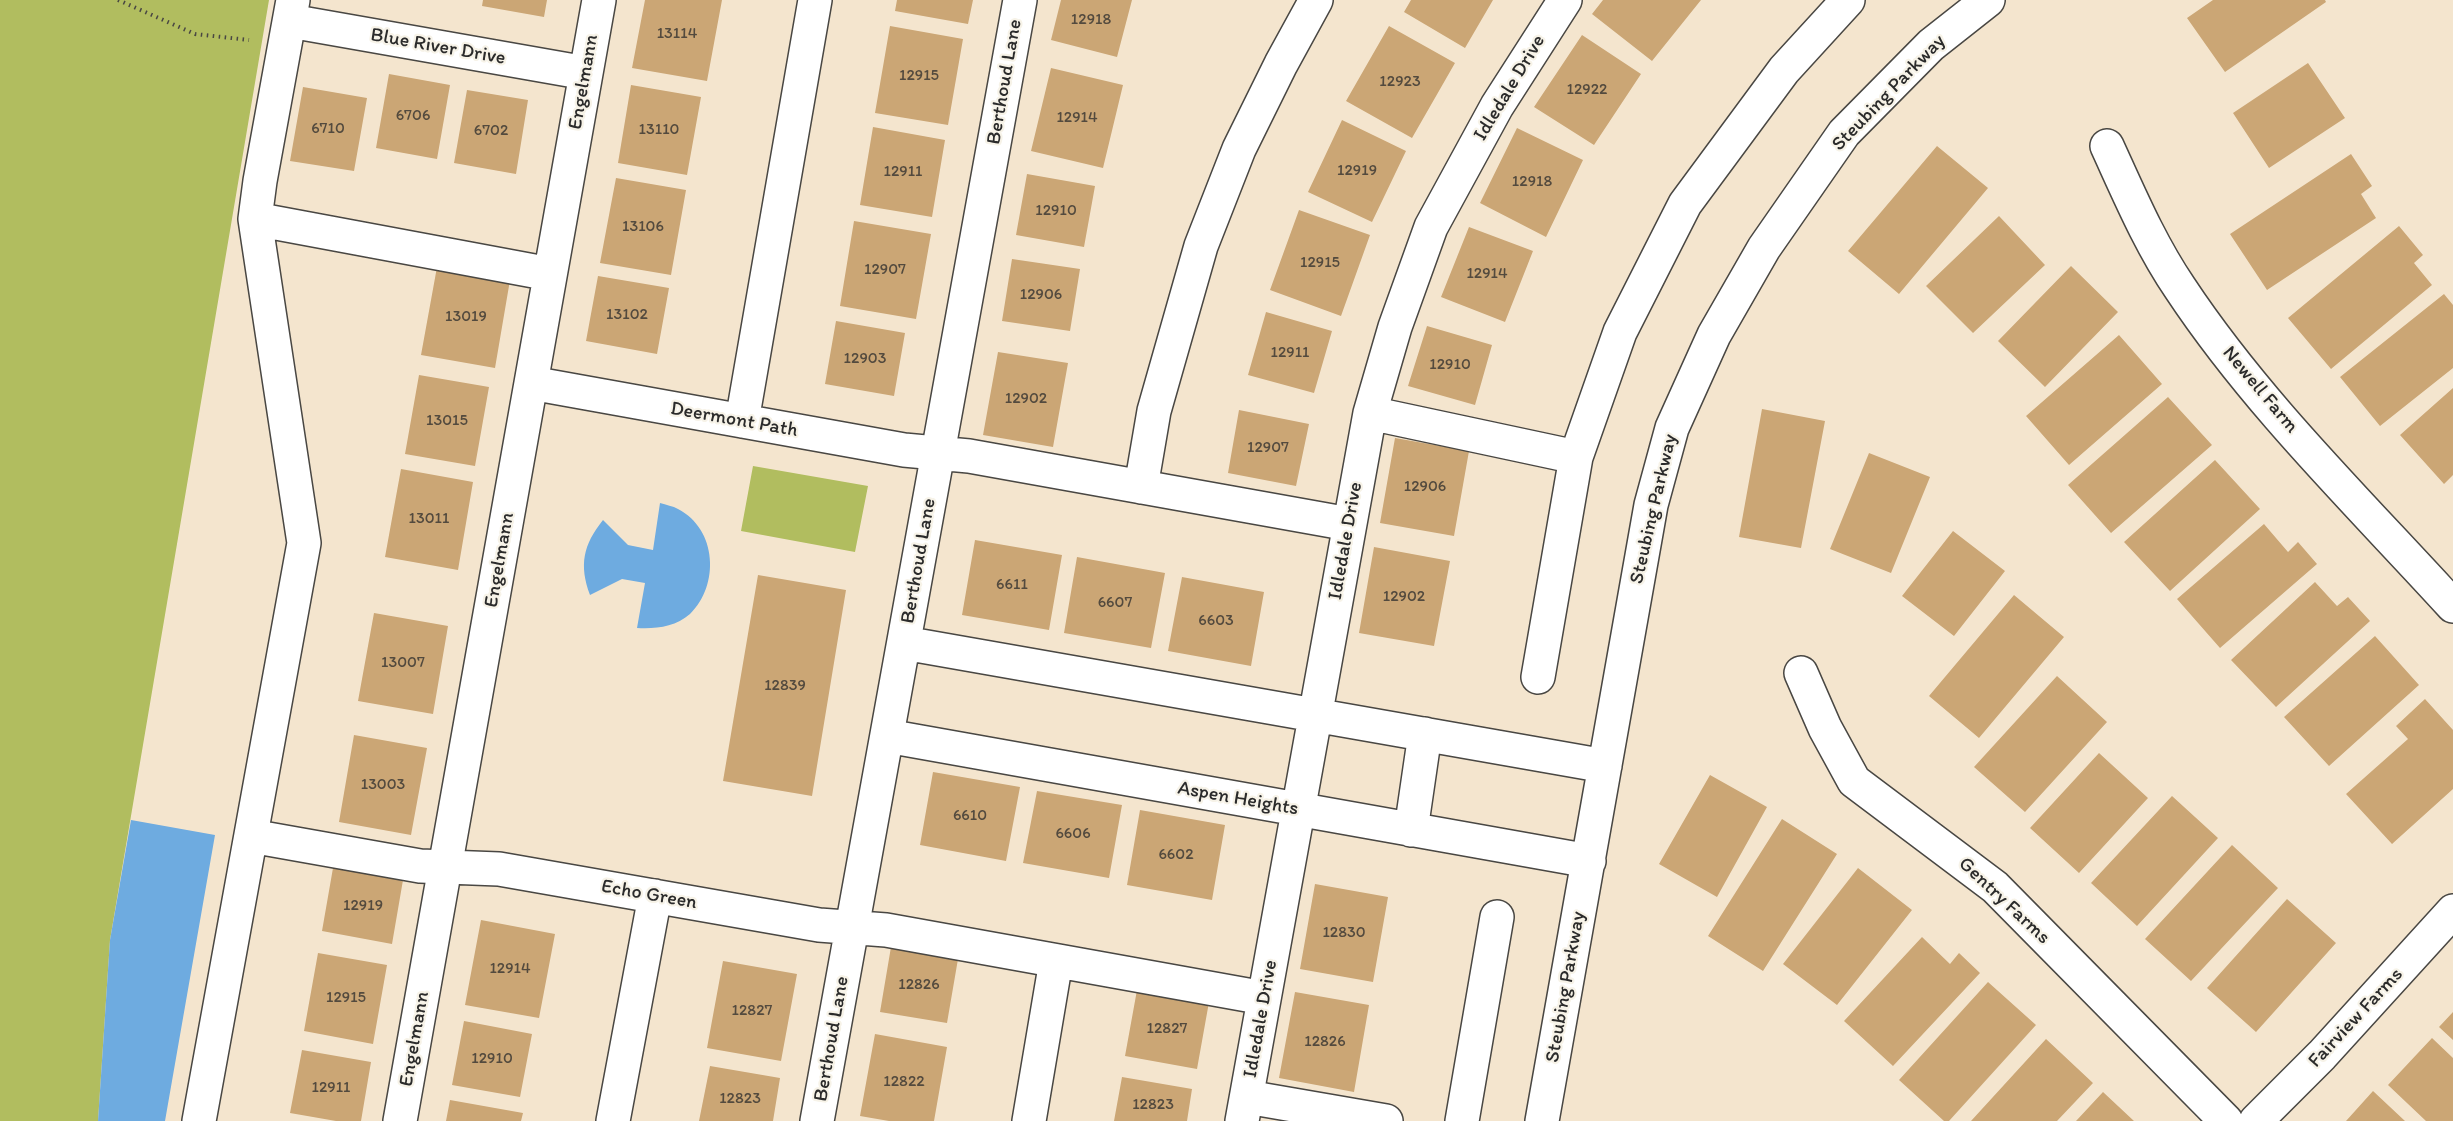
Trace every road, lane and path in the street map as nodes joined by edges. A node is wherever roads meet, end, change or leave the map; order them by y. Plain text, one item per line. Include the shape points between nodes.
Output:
1 (118, 0) edge
2 (599, 0) edge
3 (815, 0) edge
4 (1020, 0) edge
5 (1316, 0) edge
6 (1565, 0) edge
7 (1848, 0) edge
8 (1988, 0) edge
9 (291, 10) edge
10 (251, 40) dead end
11 (586, 73) junction
12 (2107, 146) dead end
13 (255, 219) junction
14 (550, 274) junction
15 (531, 383) junction
16 (1370, 413) junction
17 (742, 421) junction
18 (938, 453) junction
19 (1576, 457) junction
20 (1141, 487) junction
21 (1349, 524) junction
22 (2453, 606) edge
23 (904, 643) junction
24 (1801, 673) dead end
25 (1538, 677) dead end
26 (1314, 715) junction
27 (1425, 734) junction
28 (887, 736) junction
29 (1605, 766) junction
30 (1298, 810) junction
31 (1411, 830) junction
32 (251, 836) junction
33 (1589, 861) junction
34 (446, 867) junction
35 (655, 896) junction
36 (2453, 912) edge
37 (1497, 917) dead end
38 (852, 928) junction
39 (1056, 961) junction
40 (1264, 998) junction
41 (1245, 1109) edge
42 (199, 1121) edge
43 (400, 1121) edge
44 (613, 1121) edge
45 (817, 1121) edge
46 (1029, 1121) edge
47 (1386, 1121) edge
48 (1462, 1121) edge
49 (1542, 1121) edge
50 (2226, 1121) edge
51 (2256, 1121) edge

1 - 10 path via 195,34
2 - 11 street, Engelmann
3 - 17 street
4 - 18 street, Berthoud Lane
5 - 20 street via 1239,149 1201,246 1154,411
6 - 16 street, Idledale Drive via 1497,106 1431,227 1395,327
7 - 19 street via 1784,70 1685,204 1620,332
8 - 29 street, Steubing Parkway via 1931,45 1844,133 1764,248 1714,335 1671,428 1651,505
9 - 11 street, Blue River Drive
9 - 13 street
11 - 14 street, Engelmann
12 - 22 street, Newell Farm via 2139,216 2179,287 2246,379
13 - 14 street
13 - 32 street via 304,543
14 - 15 street, Engelmann
15 - 17 street, Deermont Path
15 - 34 street, Engelmann
16 - 19 street
16 - 21 street, Idledale Drive
17 - 18 street, Deermont Path
18 - 20 street, Deermont Path
18 - 23 street, Berthoud Lane
19 - 25 street
20 - 21 street, Deermont Path
21 - 26 street, Idledale Drive
23 - 26 street
23 - 28 street, Berthoud Lane
24 - 50 street, Gentry Farms via 1824,728 1854,781 1995,887
26 - 27 street
26 - 30 street, Idledale Drive
27 - 29 street
27 - 31 street
28 - 30 street, Aspen Heights
28 - 38 street, Berthoud Lane
29 - 33 street, Steubing Parkway
30 - 31 street, Aspen Heights
30 - 40 street, Idledale Drive
31 - 33 street, Aspen Heights
32 - 34 street, Echo Green via 420,866
32 - 42 street
33 - 49 street, Steubing Parkway
34 - 35 street, Echo Green via 499,869
34 - 43 street, Engelmann
35 - 38 street, Echo Green
35 - 44 street
36 - 51 street, Fairview Farms
37 - 48 street
38 - 39 street, Echo Green via 886,930
38 - 45 street, Berthoud Lane
39 - 40 street, Echo Green
39 - 46 street
40 - 41 street, Idledale Drive
41 - 47 street

